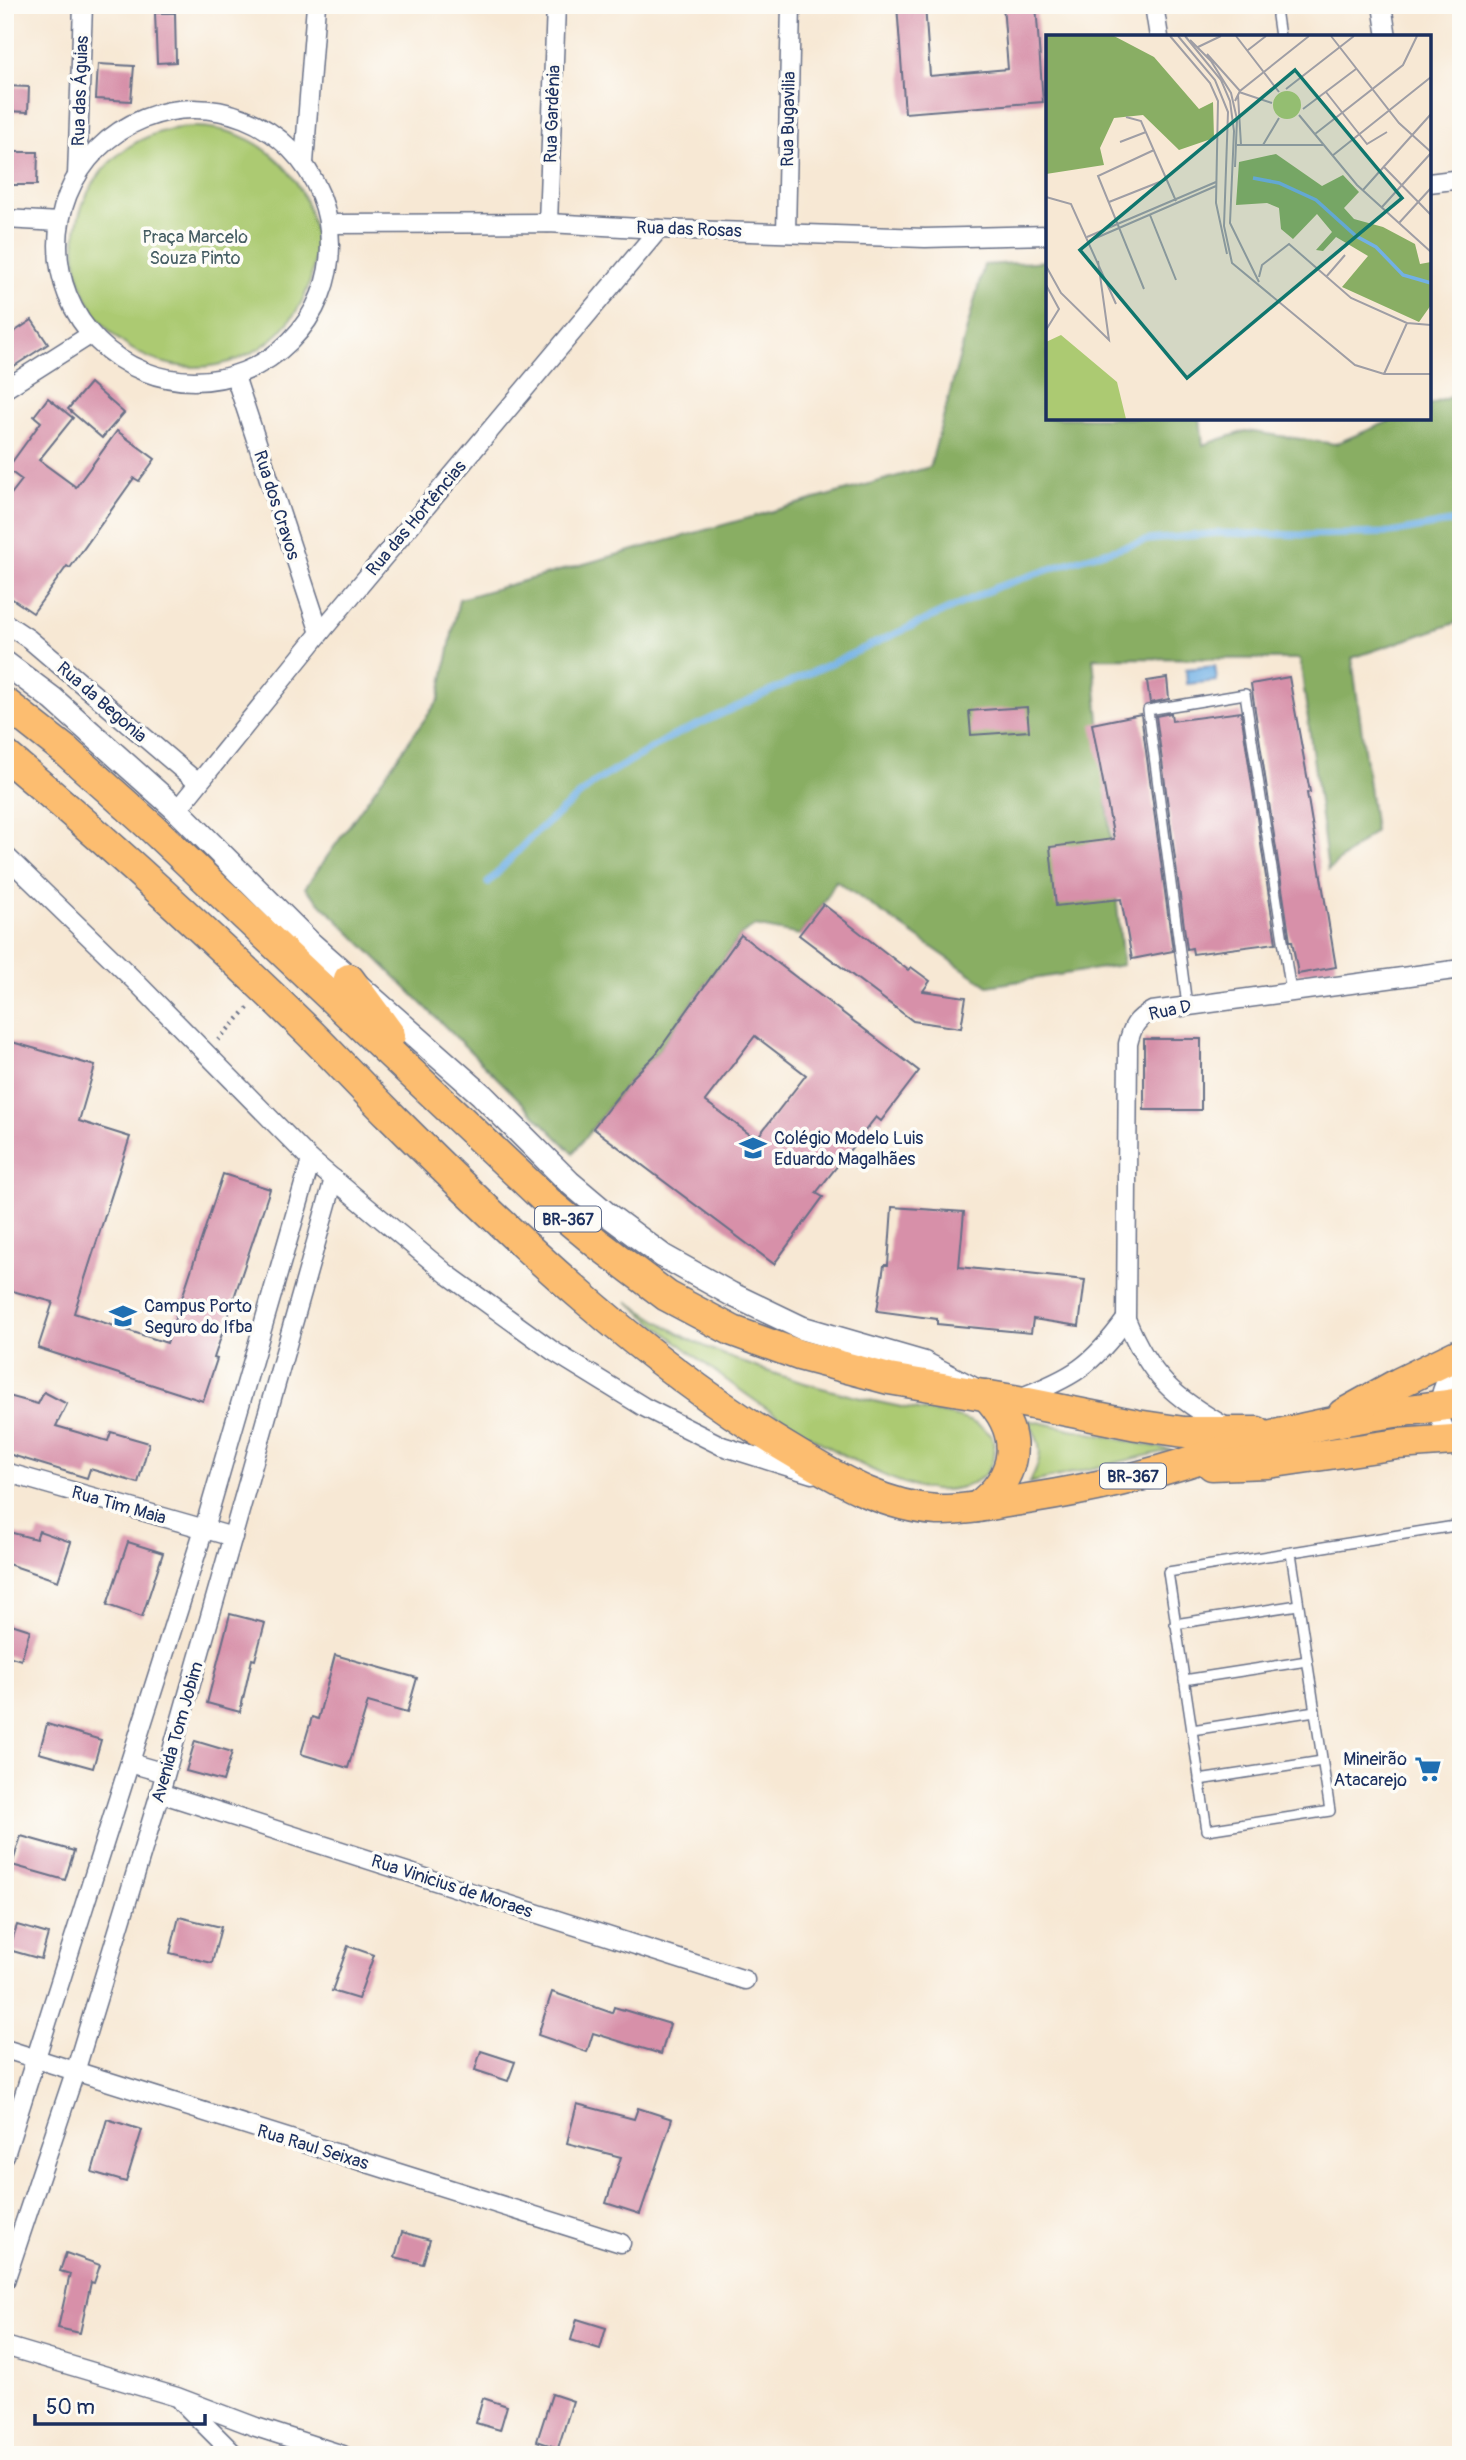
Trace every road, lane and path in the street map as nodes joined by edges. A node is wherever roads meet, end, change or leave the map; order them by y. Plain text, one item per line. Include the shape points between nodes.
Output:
1 (83, 5) edge
2 (316, 5) edge
3 (556, 5) edge
4 (790, 5) edge
5 (1154, 5) edge
6 (1382, 5) edge
7 (1277, 16) dead end
8 (1159, 35) edge
9 (1280, 35) edge
10 (1387, 35) edge
11 (304, 163) junction
12 (77, 176) junction
13 (1461, 178) edge
14 (1431, 183) edge
15 (5, 219) edge
16 (59, 222) junction
17 (548, 223) junction
18 (330, 224) junction
19 (659, 229) junction
20 (786, 232) junction
21 (1046, 235) edge
22 (90, 335) junction
23 (234, 376) junction
24 (5, 389) edge
25 (5, 623) edge
26 (320, 633) junction
27 (5, 663) edge
28 (5, 703) edge
29 (5, 755) edge
30 (198, 783) junction
31 (177, 810) junction
32 (5, 855) edge
33 (1461, 969) edge
34 (349, 979) junction
35 (1291, 992) junction
36 (1187, 1005) junction
37 (438, 1100) junction
38 (311, 1160) junction
39 (334, 1179) junction
40 (1126, 1320) junction
41 (1461, 1353) edge
42 (1461, 1360) edge
43 (1000, 1398) junction
44 (1450, 1404) edge
45 (1323, 1424) junction
46 (1236, 1432) junction
47 (1285, 1432) junction
48 (1457, 1443) edge
49 (1173, 1467) junction
50 (6, 1474) edge
51 (852, 1487) junction
52 (977, 1507) junction
53 (1461, 1525) edge
54 (204, 1529) junction
55 (233, 1537) junction
56 (1291, 1553) junction
57 (1298, 1605) junction
58 (1175, 1624) junction
59 (1307, 1661) junction
60 (1184, 1680) junction
61 (1315, 1711) junction
62 (1192, 1730) junction
63 (1322, 1761) junction
64 (130, 1763) junction
65 (165, 1773) junction
66 (1199, 1780) junction
67 (160, 1793) junction
68 (745, 1980) dead end
69 (5, 2049) edge
70 (35, 2059) junction
71 (75, 2072) junction
72 (5, 2155) edge
73 (621, 2243) dead end
74 (8, 2262) edge
75 (5, 2281) edge
76 (5, 2346) edge
77 (177, 2397) junction
78 (235, 2455) edge
79 (343, 2455) edge

1 - 12 street, Rua das Águias
2 - 11 street
3 - 17 street, Rua Gardênia
4 - 20 street, Rua Bugavilia
5 - 8 street
6 - 10 street
7 - 9 lane
11 - 12 street via 269,130 247,119 224,112 175,110 129,126 100,148
11 - 18 street via 321,192
12 - 16 street
13 - 14 street
15 - 16 street
16 - 22 street via 62,282
17 - 18 street, Rua das Rosas
17 - 19 street, Rua das Rosas
18 - 23 street via 328,273 310,318 278,354
19 - 20 street, Rua das Rosas
19 - 26 street, Rua das Hortências
20 - 21 street, Rua das Rosas via 925,238
22 - 23 street via 109,354 156,378 195,382
22 - 24 street
23 - 26 street, Rua dos Cravos
25 - 30 street, Rua da Begonia
26 - 30 street, Rua das Hortências
27 - 31 street via 53,699
28 - 37 main road, BR-367 via 151,827
29 - 51 main road, BR-367 via 97,832 566,1280 714,1401
30 - 31 street, Rua das Hortências
31 - 34 street
32 - 38 street
33 - 35 street, Rua D
34 - 37 main road
34 - 43 street via 482,1095 569,1182 663,1256 802,1328 923,1363
35 - 36 street, Rua D
35 - 36 lane via 1245,694 1148,710
36 - 40 street, Rua D via 1140,1017 1128,1044
37 - 43 main road, BR-367 via 598,1244 667,1296 733,1331 799,1355 889,1379
38 - 39 street
38 - 54 street, Avenida Tom Jobim
39 - 51 street via 447,1274 553,1351 644,1407 722,1446
39 - 55 street, Avenida Tom Jobim
40 - 43 street via 1105,1348 1079,1371 1047,1387
40 - 46 street, Rua D via 1157,1377 1181,1399
41 - 45 main road
42 - 44 street via 1440,1392
43 - 46 main road, BR-367 via 1184,1432
43 - 52 main road via 1011,1453 1004,1480 993,1496
44 - 45 main road, BR-367
44 - 48 street via 1442,1424
45 - 47 main road, BR-367
46 - 47 main road, BR-367
47 - 49 main road, BR-367
48 - 49 main road via 1398,1444 1268,1463
49 - 52 main road, BR-367 via 1040,1498
50 - 54 street, Rua Tim Maia
51 - 52 main road, BR-367 via 911,1508
53 - 56 lane
54 - 55 street, Rua Tim Maia
54 - 64 street, Avenida Tom Jobim
55 - 65 street, Avenida Tom Jobim
56 - 57 lane
56 - 58 lane via 1168,1572
57 - 58 lane
57 - 59 lane
58 - 60 lane
59 - 60 lane
59 - 61 lane
60 - 62 lane
61 - 62 lane
61 - 63 lane
62 - 66 lane
63 - 66 lane
63 - 66 lane via 1330,1811 1207,1830
64 - 65 street
64 - 70 street, Avenida Tom Jobim
65 - 67 street, Avenida Tom Jobim
67 - 68 street, Rua Vinicius de Moraes
67 - 71 street, Avenida Tom Jobim
69 - 70 street, Rua Raul Seixas
70 - 71 street, Rua Raul Seixas
70 - 72 street, Avenida Tom Jobim
71 - 73 street, Rua Raul Seixas
71 - 74 street, Avenida Tom Jobim
74 - 75 street, Avenida Tom Jobim
76 - 77 street
77 - 78 street
77 - 79 street

